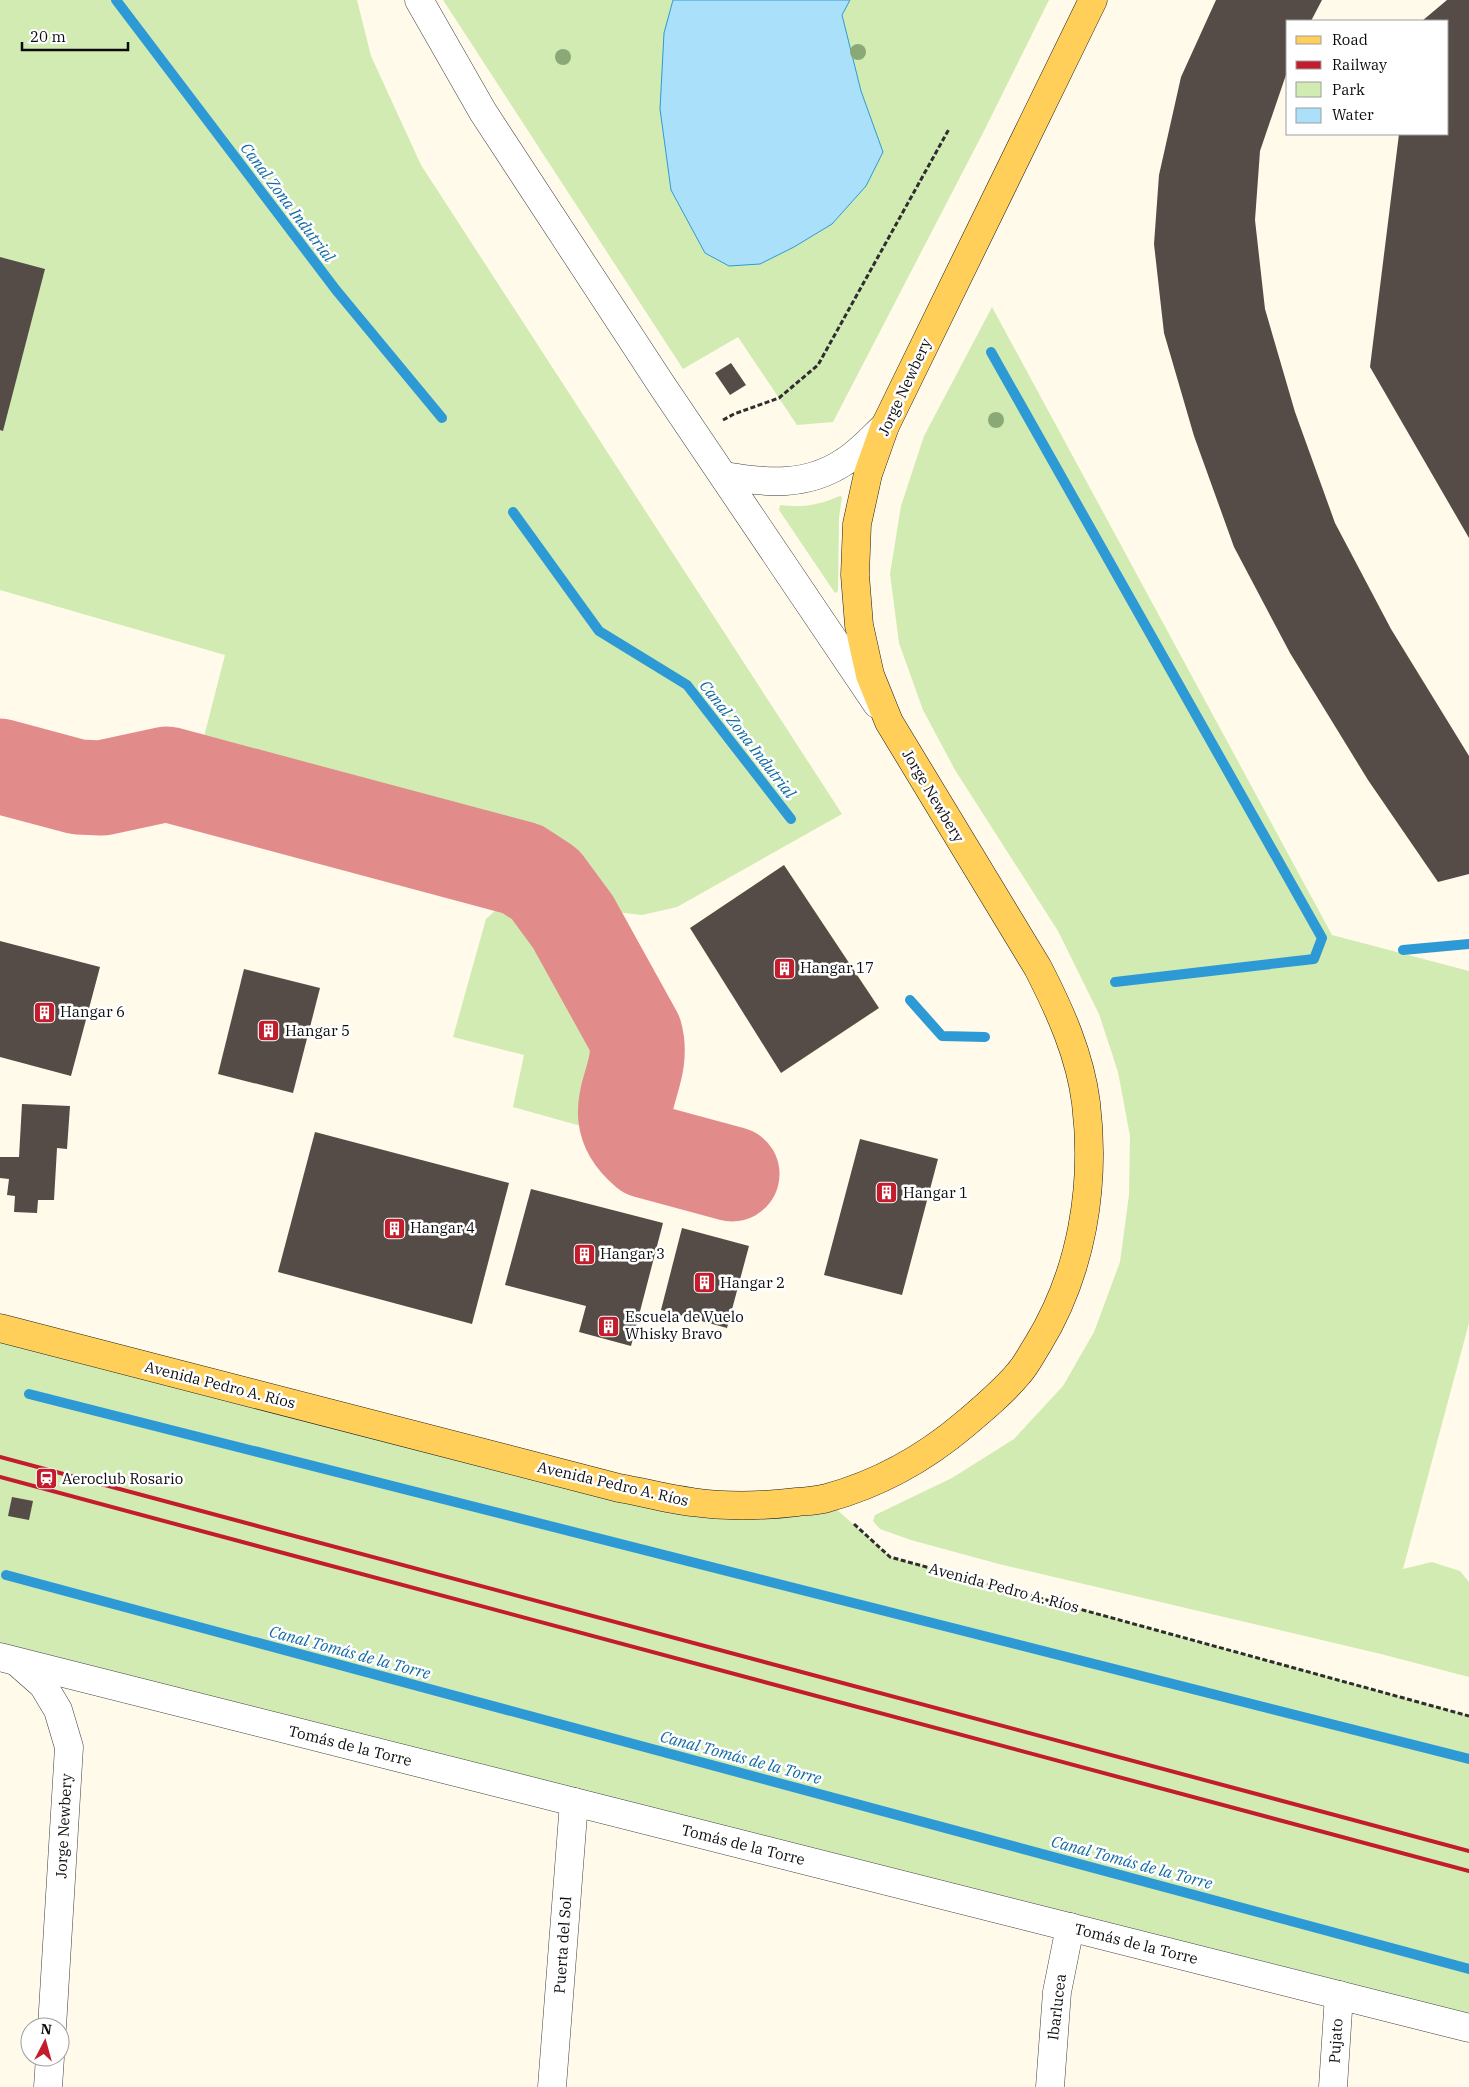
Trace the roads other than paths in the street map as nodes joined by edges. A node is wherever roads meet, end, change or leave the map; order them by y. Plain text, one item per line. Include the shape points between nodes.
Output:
1 (418, 0) edge
2 (1093, 0) edge
3 (885, 426) junction
4 (724, 476) junction
5 (888, 722) junction
6 (0, 1328) edge
7 (825, 1499) joint
8 (6, 1657) edge
9 (574, 1802) junction
10 (1070, 1927) junction
11 (1339, 1995) junction
12 (53, 2017) edge
13 (1469, 2028) edge
14 (49, 2067) edge
15 (48, 2087) edge
16 (552, 2087) edge
17 (1050, 2087) edge
18 (1333, 2087) edge

1 - 4 street via 482,112
2 - 3 main road, Jorge Newbery
3 - 4 street via 845,462 809,479 763,482
3 - 5 main road, Jorge Newbery via 868,474 857,524 855,575 859,626 866,658
4 - 5 street
5 - 7 main road, Jorge Newbery via 1038,968 1060,1010 1076,1055 1086,1101 1090,1148 1088,1196 1080,1243 1065,1289 1045,1332 1020,1372 986,1407 910,1464 868,1484
6 - 7 main road, Avenida Pedro A. Ríos via 619,1488 702,1503 766,1506
8 - 9 street, Tomás de la Torre
8 - 12 street, Jorge Newbery via 43,1685 58,1710 69,1747
9 - 10 street, Tomás de la Torre
9 - 16 street, Puerta del Sol
10 - 11 street, Tomás de la Torre
10 - 17 street, Ibarlucea via 1057,1992
11 - 13 street, Tomás de la Torre
11 - 18 street, Pujato
14 - 15 street

